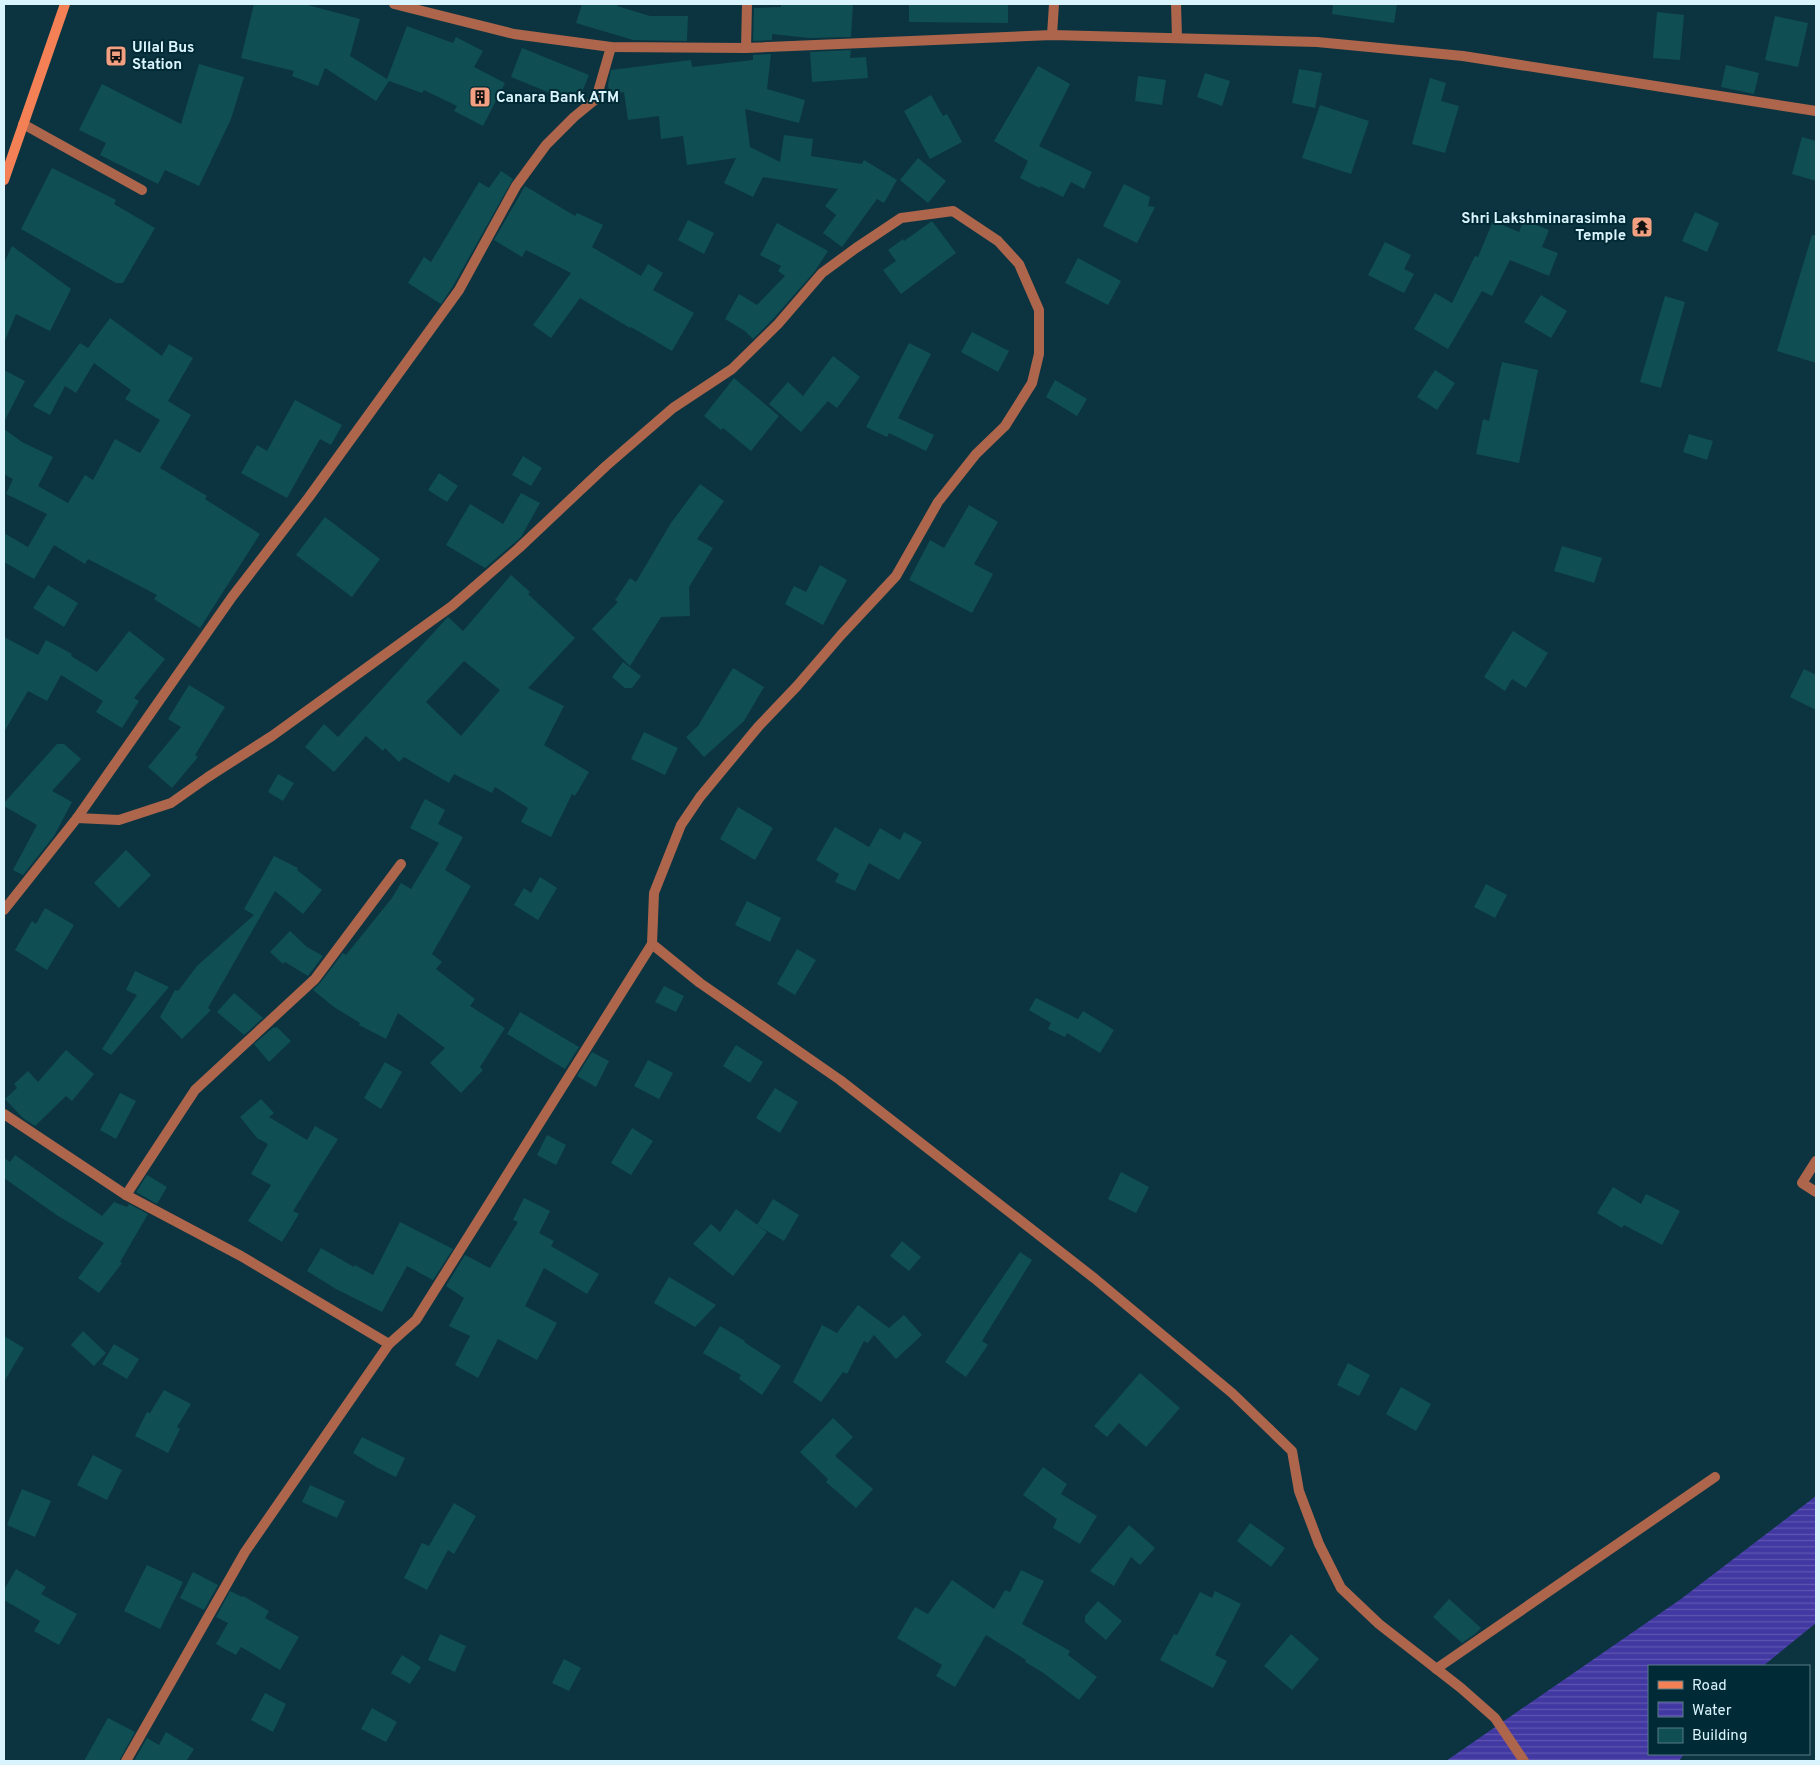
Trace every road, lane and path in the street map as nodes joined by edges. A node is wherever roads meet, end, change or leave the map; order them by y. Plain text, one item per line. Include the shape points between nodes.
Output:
1 (65, 4) edge
2 (394, 4) edge
3 (747, 4) edge
4 (1054, 4) edge
5 (1176, 4) edge
6 (1052, 35) junction
7 (1177, 38) junction
8 (611, 47) junction
9 (746, 48) junction
10 (1816, 111) edge
11 (23, 124) junction
12 (4, 180) edge
13 (142, 190) dead end
14 (77, 818) junction
15 (401, 864) dead end
16 (4, 910) edge
17 (652, 944) junction
18 (4, 1114) edge
19 (1816, 1160) edge
20 (1816, 1192) edge
21 (126, 1195) junction
22 (390, 1344) junction
23 (1715, 1477) dead end
24 (1436, 1669) junction
25 (126, 1761) edge
26 (1524, 1761) edge

1 - 11 street
2 - 8 street via 514,34
3 - 9 street
4 - 6 street
5 - 7 street
6 - 7 street
6 - 9 street
7 - 10 street via 1317,42 1463,56
8 - 9 street
8 - 14 street via 596,99 546,146 516,186 459,290 232,597
11 - 12 street
11 - 13 street
14 - 16 street
14 - 17 street via 119,820 171,803 272,736 452,606 673,408 732,369 778,324 822,273 901,218 953,211 998,242 1019,264 1039,310 1039,354 1032,383 1005,426 976,454 938,502 896,576 758,728 700,797 681,825 654,894
15 - 21 street via 315,979 196,1090
17 - 22 street via 416,1320
17 - 24 street via 700,983 840,1080 1094,1278 1232,1393 1292,1451 1299,1491 1319,1544 1341,1588 1379,1624
18 - 21 street
19 - 20 street via 1802,1183
21 - 22 street via 241,1256
22 - 25 street via 245,1552
23 - 24 street
24 - 26 street via 1495,1718

